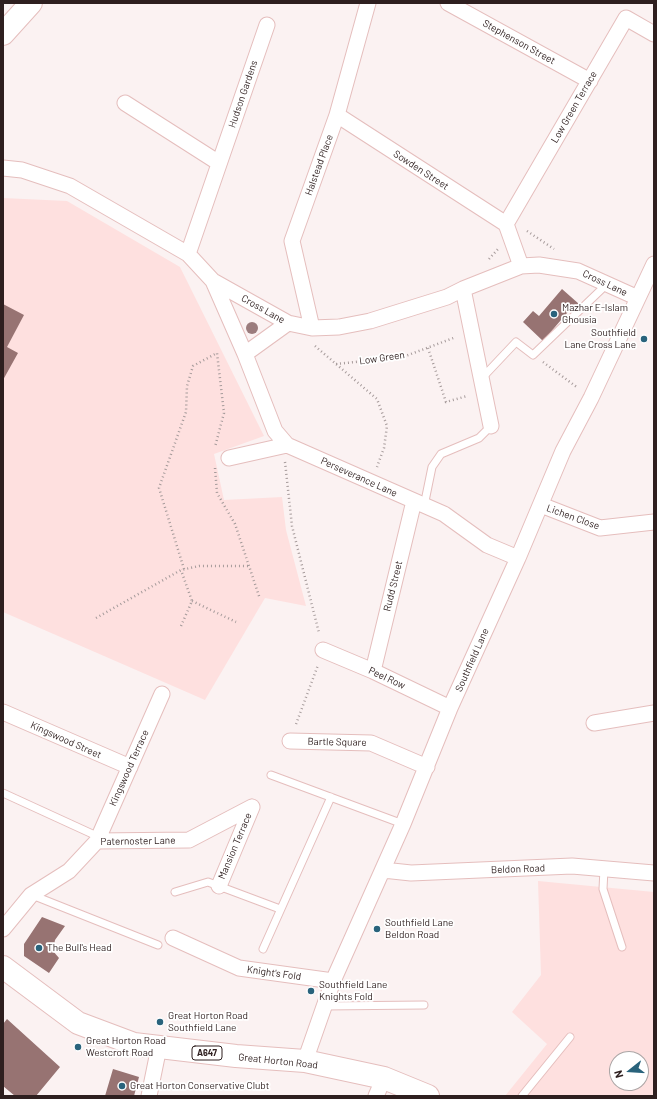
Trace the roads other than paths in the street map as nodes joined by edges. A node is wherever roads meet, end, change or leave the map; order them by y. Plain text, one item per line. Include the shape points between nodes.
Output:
1 (31, 3) edge
2 (368, 3) edge
3 (448, 3) edge
4 (267, 25) dead end
5 (3, 34) edge
6 (654, 34) edge
7 (590, 81) junction
8 (125, 103) dead end
9 (336, 115) junction
10 (219, 163) junction
11 (3, 168) edge
12 (506, 224) junction
13 (188, 254) junction
14 (654, 264) edge
15 (521, 266) junction
16 (213, 281) junction
17 (607, 284) junction
18 (463, 289) junction
19 (645, 291) edge
20 (288, 323) junction
21 (312, 328) junction
22 (245, 354) junction
23 (483, 384) junction
24 (491, 426) joint
25 (287, 445) junction
26 (229, 458) dead end
27 (419, 503) junction
28 (541, 505) junction
29 (654, 522) edge
30 (518, 558) junction
31 (323, 650) road end
32 (373, 671) junction
33 (162, 694) dead end
34 (450, 708) junction
35 (3, 712) edge
36 (654, 713) edge
37 (594, 723) dead end
38 (290, 741) road end
39 (130, 767) junction
40 (427, 767) junction
41 (271, 775) dead end
42 (3, 793) edge
43 (331, 797) junction
44 (252, 807) joint
45 (403, 824) junction
46 (98, 839) junction
47 (604, 869) junction
48 (383, 870) junction
49 (654, 873) edge
50 (219, 886) junction
51 (175, 892) dead end
52 (31, 895) junction
53 (280, 909) junction
54 (3, 929) edge
55 (173, 938) dead end
56 (158, 945) dead end
57 (622, 947) dead end
58 (262, 949) dead end
59 (3, 967) edge
60 (333, 981) junction
61 (424, 1005) dead end
62 (324, 1006) junction
63 (570, 1036) dead end
64 (159, 1047) junction
65 (305, 1061) junction
66 (380, 1087) edge
67 (149, 1096) edge
68 (428, 1096) edge
69 (522, 1096) edge

1 - 5 main road
2 - 9 street, Halstead Place
3 - 7 street, Stephenson Street
4 - 10 street, Hudson Gardens
6 - 7 street, Low Green Terrace via 626,18
7 - 12 street, Low Green Terrace
8 - 10 street
9 - 12 street, Sowden Street
9 - 21 street, Halstead Place via 292,241
10 - 13 street, Hudson Gardens
11 - 13 street, Cross Lane via 22,170 70,186
12 - 15 street
13 - 16 street, Cross Lane
14 - 19 street, Southfield Lane
15 - 17 street, Cross Lane via 539,265 578,271
15 - 18 street, Cross Lane
16 - 20 street, Cross Lane
16 - 22 street, Perseverance Lane
17 - 19 street, Cross Lane
17 - 23 lane via 533,355 516,342
18 - 21 street, Cross Lane via 447,297 370,321 339,327
18 - 23 street
19 - 28 street, Southfield Lane via 563,451
20 - 21 street, Cross Lane
20 - 22 street
22 - 25 street, Perseverance Lane via 274,430
23 - 24 street
24 - 27 lane via 479,438 441,454 432,467
25 - 26 street
25 - 27 street, Perseverance Lane
27 - 30 street, Perseverance Lane via 444,514 487,545
27 - 32 street, Rudd Street
28 - 29 street, Lichen Close via 600,528
28 - 30 street, Southfield Lane
30 - 34 street, Southfield Lane
31 - 32 street, Peel Row
32 - 34 street, Peel Row
33 - 39 street, Kingswood Terrace
34 - 40 street, Southfield Lane
35 - 39 street, Kingswood Street
36 - 37 street
38 - 40 street, Bartle Square via 371,743
39 - 46 street, Kingswood Terrace
40 - 45 street, Southfield Lane
41 - 43 lane
42 - 46 lane
43 - 45 lane
43 - 53 lane
44 - 46 street, Paternoster Lane via 189,840
44 - 50 street, Mansion Terrace
45 - 48 street, Southfield Lane
46 - 52 street, Paternoster Lane via 69,871
47 - 48 street, Beldon Road via 572,866 410,873
47 - 49 street, Beldon Road
47 - 57 lane via 603,889
48 - 60 street, Southfield Lane
50 - 51 lane via 208,882
50 - 53 lane
52 - 54 street, Paternoster Lane
52 - 56 lane
53 - 58 lane
55 - 60 street, Knight's Fold via 240,968
59 - 64 main road, Great Horton Road / A647 via 78,1023 134,1044
60 - 62 street, Southfield Lane
61 - 62 lane
62 - 65 street, Southfield Lane
63 - 69 lane
64 - 65 main road, Great Horton Road / A647
64 - 67 street
65 - 66 main road, Great Horton Road / A647
66 - 68 main road, Great Horton Road / A647

